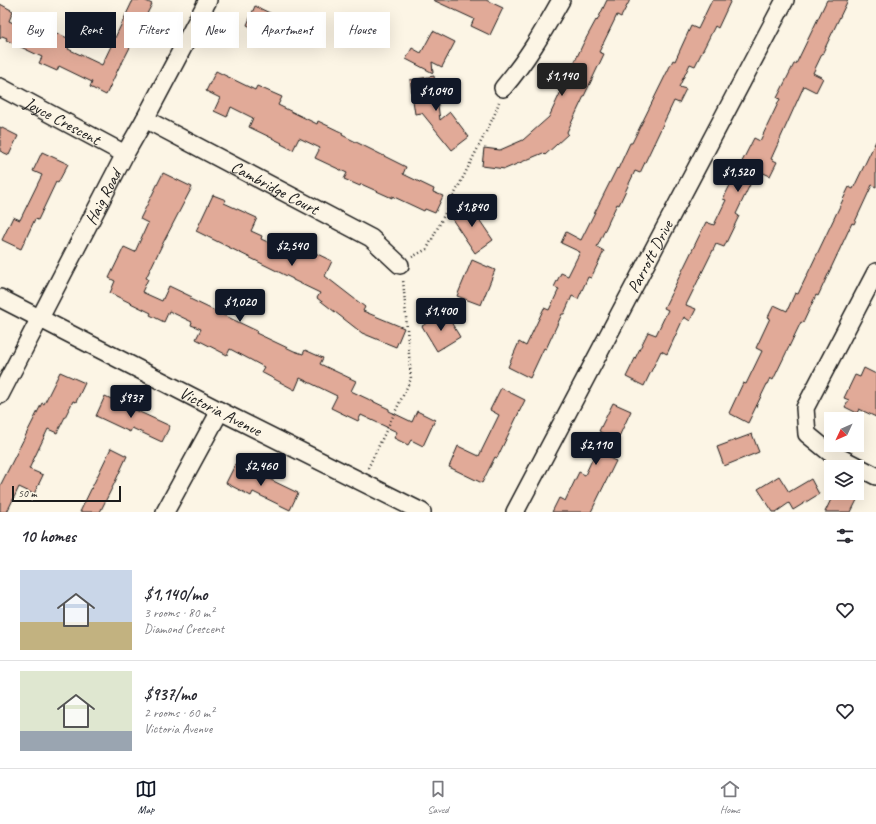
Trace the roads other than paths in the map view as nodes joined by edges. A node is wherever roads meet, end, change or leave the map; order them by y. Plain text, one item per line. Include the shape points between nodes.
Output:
1 (208, 0) edge
2 (785, 0) edge
3 (556, 2) edge
4 (0, 87) edge
5 (503, 88) road end
6 (145, 119) junction
7 (125, 154) junction
8 (400, 265) road end
9 (876, 272) edge
10 (0, 298) edge
11 (40, 318) junction
12 (0, 395) edge
13 (220, 411) junction
14 (876, 476) edge
15 (398, 507) edge
16 (165, 512) edge
17 (422, 512) edge
18 (515, 512) edge

1 - 6 street, Haig Road
2 - 18 street, Parrott Drive
3 - 5 street via 527,58
4 - 7 street, Joyce Crescent
6 - 7 street, Haig Road
6 - 8 street, Cambridge Court via 371,238
7 - 11 street, Haig Road
9 - 14 street via 805,408 807,434 829,452
10 - 11 street, Victoria Avenue
11 - 12 street, Haig Road
11 - 13 street, Victoria Avenue
13 - 15 street, Victoria Avenue
13 - 16 street
15 - 17 street, Victoria Avenue

